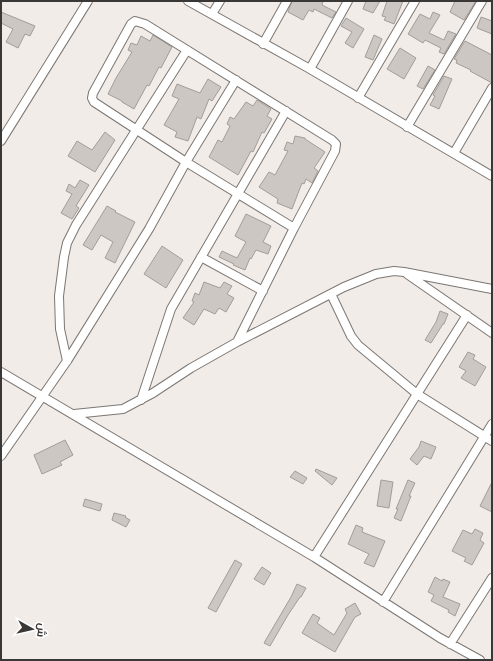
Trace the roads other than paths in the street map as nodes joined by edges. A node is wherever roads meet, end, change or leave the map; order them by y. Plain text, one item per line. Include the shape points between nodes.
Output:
1 (88, 1) edge
2 (188, 1) edge
3 (220, 1) edge
4 (287, 1) edge
5 (348, 1) edge
6 (415, 1) edge
7 (482, 1) edge
8 (212, 14) junction
9 (263, 44) junction
10 (187, 50) junction
11 (310, 69) junction
12 (236, 80) junction
13 (492, 88) edge
14 (358, 98) junction
15 (286, 111) junction
16 (407, 127) junction
17 (138, 130) junction
18 (1, 141) edge
19 (454, 153) junction
20 (186, 162) junction
21 (492, 176) edge
22 (238, 194) junction
23 (294, 228) junction
24 (201, 257) junction
25 (404, 272) junction
26 (492, 289) edge
27 (263, 291) junction
28 (331, 294) junction
29 (467, 315) junction
30 (492, 333) edge
31 (236, 342) junction
32 (67, 361) junction
33 (1, 372) edge
34 (417, 394) junction
35 (42, 396) junction
36 (141, 400) junction
37 (74, 414) junction
38 (492, 424) edge
39 (484, 436) junction
40 (492, 441) edge
41 (1, 456) edge
42 (314, 557) junction
43 (492, 578) edge
44 (383, 602) junction
45 (450, 644) junction
46 (480, 660) edge

1 - 18 street
2 - 8 street
3 - 8 street
4 - 9 street
5 - 11 street
6 - 14 street
7 - 16 street
8 - 9 street
9 - 11 street
10 - 12 street
10 - 17 street
10 - 17 street via 145,24 136,21 131,24 92,98 94,102
11 - 14 street
12 - 15 street
12 - 20 street
13 - 19 street
14 - 16 street
15 - 22 street
15 - 23 street via 336,144 335,151
16 - 19 street
17 - 20 street
17 - 32 street via 67,243 59,296 60,329
19 - 21 street
20 - 22 street
20 - 32 street
22 - 23 street
22 - 24 street
23 - 27 street
24 - 27 street
24 - 36 street via 171,309
25 - 26 street
25 - 28 street via 376,274
25 - 29 street
27 - 31 street
28 - 31 street
28 - 34 street via 358,345
29 - 30 street
29 - 34 street
31 - 36 street
32 - 35 street
33 - 35 street
34 - 39 street
34 - 42 street
35 - 37 street
35 - 41 street
36 - 37 street via 123,409
37 - 42 street
38 - 39 street
39 - 40 street
39 - 44 street
42 - 44 street
43 - 45 street
44 - 45 street
45 - 46 street

